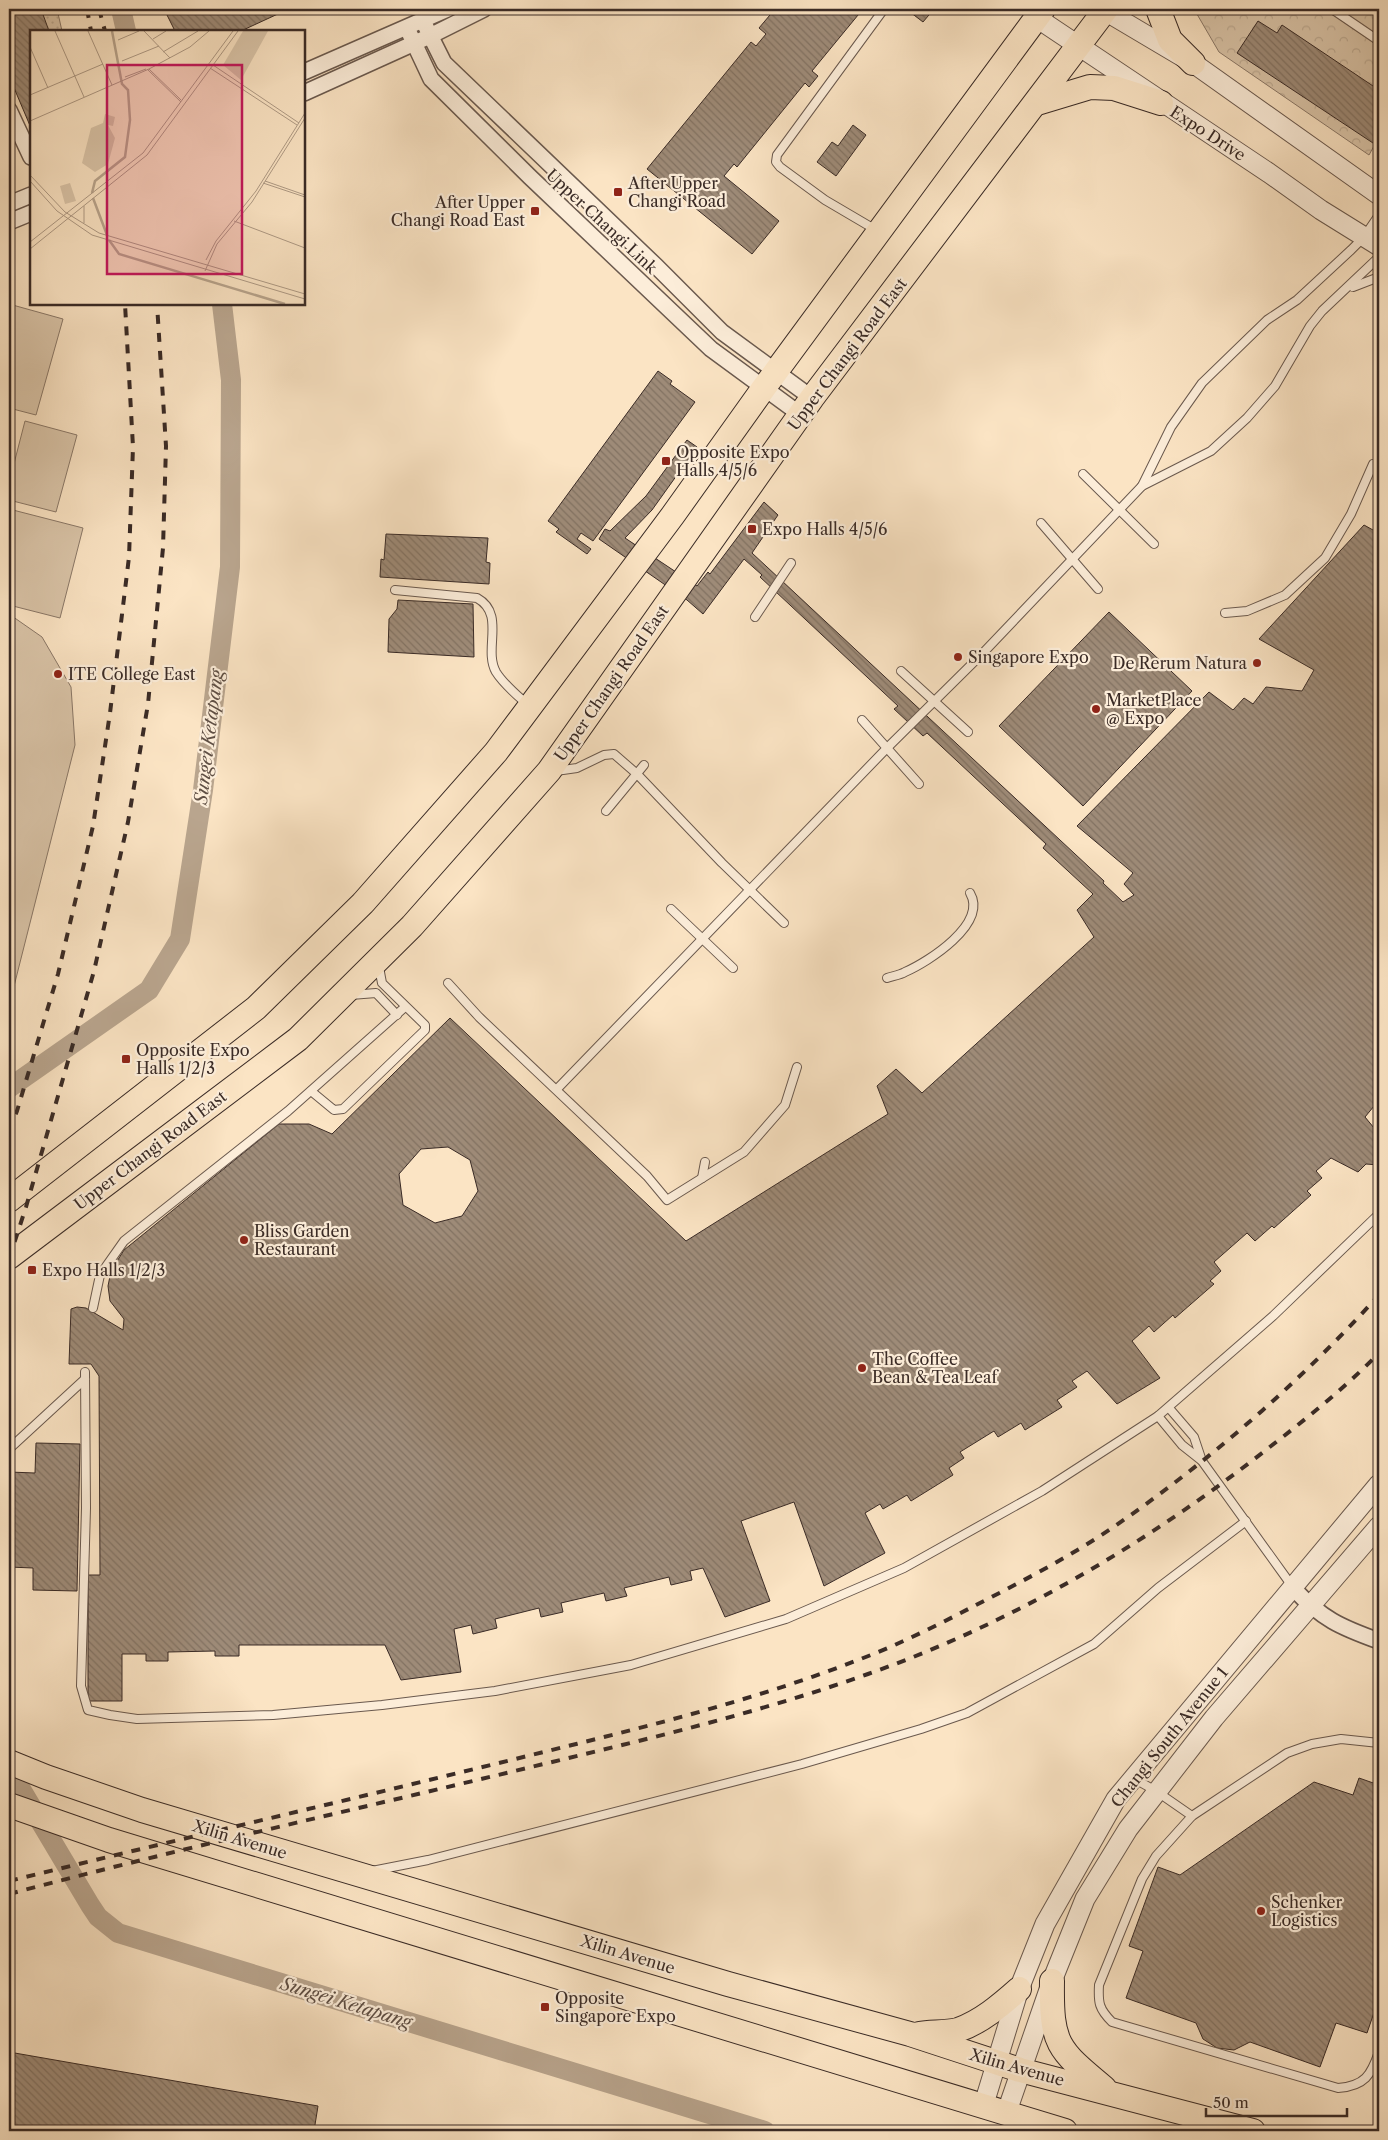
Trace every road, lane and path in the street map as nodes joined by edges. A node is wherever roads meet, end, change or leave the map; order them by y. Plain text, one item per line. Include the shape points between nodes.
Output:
1 (448, 9) edge
2 (484, 9) edge
3 (884, 9) edge
4 (1104, 9) edge
5 (1158, 9) edge
6 (1332, 9) edge
7 (1040, 13) edge
8 (423, 21) junction
9 (407, 28) junction
10 (430, 36) junction
11 (1379, 41) edge
12 (414, 44) junction
13 (1080, 46) junction
14 (1193, 63) junction
15 (305, 72) edge
16 (305, 93) edge
17 (1162, 102) junction
18 (1037, 103) junction
19 (9, 110) edge
20 (30, 155) edge
21 (30, 195) edge
22 (1379, 195) edge
23 (9, 204) edge
24 (30, 213) edge
25 (1379, 215) edge
26 (9, 222) edge
27 (880, 232) junction
28 (1372, 242) edge
29 (1379, 257) edge
30 (1379, 277) edge
31 (1322, 311) junction
32 (769, 381) junction
33 (807, 406) junction
34 (1372, 464) dead end
35 (1083, 474) dead end
36 (1142, 486) junction
37 (1120, 509) junction
38 (1041, 523) dead end
39 (1154, 544) dead end
40 (1072, 559) junction
41 (791, 563) dead end
42 (1098, 589) dead end
43 (395, 590) dead end
44 (1225, 613) dead end
45 (755, 617) dead end
46 (901, 671) dead end
47 (933, 702) junction
48 (530, 707) junction
49 (862, 720) dead end
50 (968, 732) dead end
51 (887, 748) junction
52 (644, 765) dead end
53 (549, 772) junction
54 (637, 774) junction
55 (919, 784) dead end
56 (606, 811) dead end
57 (750, 890) junction
58 (970, 893) dead end
59 (672, 909) dead end
60 (784, 923) dead end
61 (703, 939) junction
62 (378, 960) junction
63 (733, 968) dead end
64 (887, 978) dead end
65 (448, 983) dead end
66 (342, 996) junction
67 (405, 1007) junction
68 (397, 1015) junction
69 (797, 1067) dead end
70 (557, 1089) junction
71 (311, 1091) junction
72 (705, 1162) dead end
73 (702, 1178) junction
74 (9, 1200) edge
75 (1379, 1214) edge
76 (9, 1257) edge
77 (93, 1308) dead end
78 (1169, 1408) junction
79 (1158, 1416) junction
80 (9, 1450) edge
81 (1202, 1461) junction
82 (1379, 1484) edge
83 (1246, 1521) junction
84 (1379, 1526) edge
85 (1293, 1588) junction
86 (1310, 1606) junction
87 (1379, 1641) edge
88 (1379, 1743) edge
89 (9, 1762) edge
90 (1133, 1778) junction
91 (1156, 1791) junction
92 (10, 1806) edge
93 (1192, 1816) junction
94 (356, 1874) junction
95 (1052, 1981) junction
96 (1019, 1989) junction
97 (910, 2034) junction
98 (1379, 2052) edge
99 (996, 2063) junction
100 (1020, 2070) junction
101 (1109, 2092) junction
102 (983, 2108) junction
103 (1006, 2114) junction
104 (1065, 2131) edge
105 (1253, 2131) edge

1 - 8 street
2 - 10 street
3 - 27 lane via 777,155 776,162 825,200
4 - 13 main road, Upper Changi Road East
4 - 14 street
5 - 14 main road via 1170,40
6 - 11 lane
7 - 13 street, Expo Drive
7 - 27 main road
8 - 9 street
8 - 10 street, Upper Changi Link
9 - 12 street, Upper Changi Link
9 - 15 street
10 - 12 street
10 - 32 street, Upper Changi Link via 444,63 656,266
12 - 16 street
12 - 32 street, Upper Changi Link via 432,78 523,170 711,349
13 - 17 street, Expo Drive
13 - 18 main road, Upper Changi Road East
14 - 22 street
17 - 18 main road via 1114,88 1090,87
17 - 28 street, Expo Drive
18 - 33 main road, Upper Changi Road East
19 - 20 street
21 - 23 street
24 - 26 street
25 - 28 lane
27 - 32 main road
28 - 36 lane via 1267,320 1202,383 1171,427
29 - 31 lane
30 - 31 lane via 1358,284
31 - 36 lane via 1274,386 1247,418 1211,450
32 - 33 street, Upper Changi Link
32 - 48 main road
33 - 53 main road, Upper Changi Road East
34 - 44 lane via 1351,514 1325,558 1285,595 1247,611
35 - 37 lane
36 - 37 lane
37 - 39 lane
37 - 40 lane
38 - 40 lane
40 - 42 lane
40 - 47 lane
41 - 45 lane
43 - 48 lane via 477,598 484,602 492,616 492,652 496,672
46 - 47 lane
47 - 50 lane
47 - 51 lane
48 - 74 main road via 496,752 363,903 256,1008
49 - 51 lane
51 - 55 lane
51 - 57 lane
52 - 54 lane
53 - 54 lane via 577,768 614,754
53 - 62 main road, Upper Changi Road East
54 - 56 lane
54 - 57 lane
57 - 60 lane
57 - 61 lane
58 - 64 lane via 972,912 968,923 956,937 932,957 904,973
59 - 61 lane
61 - 63 lane
61 - 70 lane
62 - 66 main road, Upper Changi Road East
62 - 67 lane via 382,983
65 - 70 lane via 479,1017
66 - 68 lane via 376,993
66 - 76 main road, Upper Changi Road East via 298,1039
67 - 68 lane
67 - 71 lane via 424,1025 425,1030 343,1109 334,1110
68 - 71 lane
69 - 73 lane via 784,1105 744,1152
70 - 73 lane via 647,1176 667,1200
71 - 77 lane via 124,1241 100,1275
72 - 73 lane
75 - 78 lane via 1273,1316
78 - 79 lane
78 - 81 lane via 1194,1437
79 - 80 lane via 1042,1491 904,1568 786,1619 631,1665 495,1691 272,1716 136,1719 88,1710 81,1686 86,1508 85,1376
79 - 81 lane via 1182,1445
81 - 83 lane
82 - 85 street, Changi South Avenue 1
83 - 85 lane
83 - 94 lane via 1158,1588 1094,1644 967,1713 802,1764 428,1860
84 - 86 street, Changi South Avenue 1
85 - 86 street
85 - 90 street, Changi South Avenue 1
86 - 87 street via 1340,1626
86 - 91 street, Changi South Avenue 1
88 - 93 lane via 1340,1739 1287,1753
89 - 94 main road, Xilin Avenue via 142,1810
90 - 91 lane
90 - 96 street, Changi South Avenue 1 via 1116,1799 1045,1924
91 - 93 lane
91 - 95 street, Changi South Avenue 1 via 1128,1829 1086,1899
92 - 102 main road via 110,1840
93 - 98 lane via 1156,1856 1142,1879 1099,1985 1098,2001 1103,2013 1112,2022 1338,2088 1352,2087 1363,2081 1372,2070
94 - 97 main road, Xilin Avenue
95 - 100 street, Changi South Avenue 1
95 - 101 main road via 1052,2018 1056,2038 1070,2060
96 - 97 main road via 999,2006 957,2030
96 - 99 street, Changi South Avenue 1
97 - 99 main road, Xilin Avenue
99 - 100 main road, Xilin Avenue
99 - 102 street, Changi South Avenue 1
100 - 101 main road, Xilin Avenue
100 - 103 street, Changi South Avenue 1
101 - 105 main road, Xilin Avenue
102 - 103 main road
103 - 104 main road

